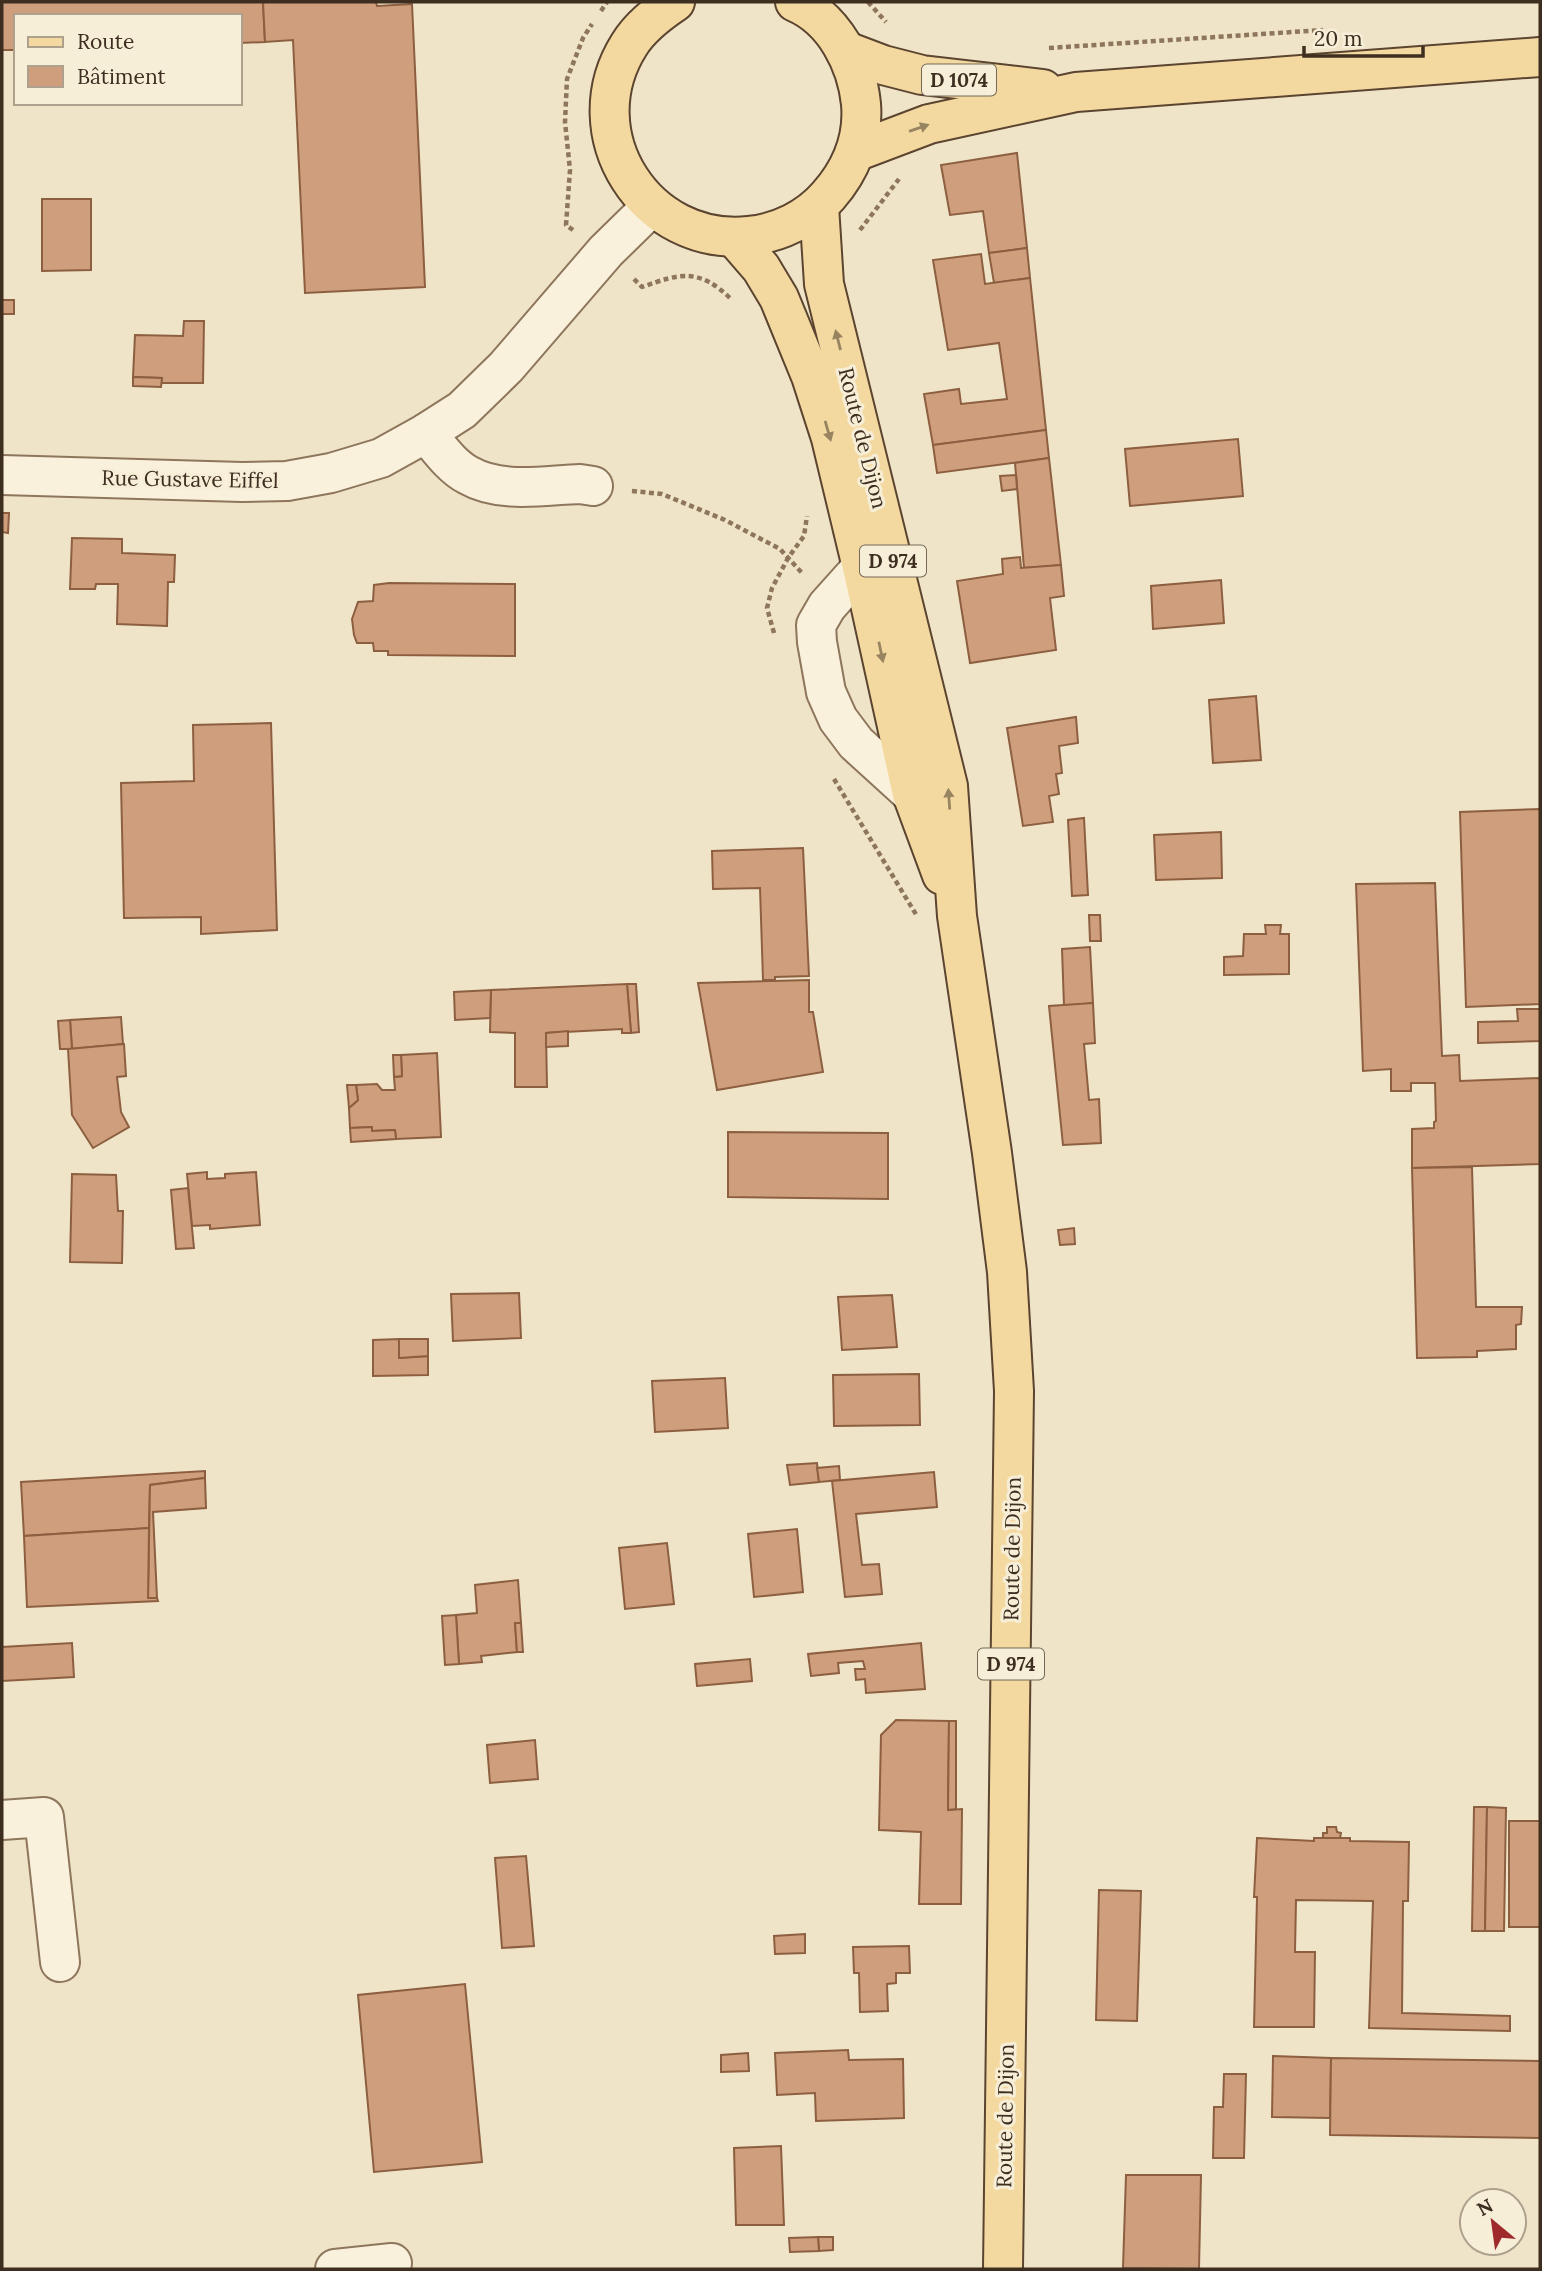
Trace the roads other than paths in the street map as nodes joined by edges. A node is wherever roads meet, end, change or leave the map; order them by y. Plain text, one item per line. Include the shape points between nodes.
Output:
1 (795, 2) edge
2 (656, 9) edge
3 (846, 51) junction
4 (1540, 57) edge
5 (1076, 92) junction
6 (855, 152) junction
7 (652, 206) junction
8 (819, 206) junction
9 (735, 238) junction
10 (426, 433) junction
11 (2, 475) edge
12 (593, 486) road end
13 (862, 567) junction
14 (912, 794) junction
15 (957, 916) junction
16 (2, 1820) edge
17 (60, 1962) dead end
18 (392, 2263) dead end
19 (335, 2269) edge
20 (1003, 2269) edge

1 - 3 main road via 826,24
2 - 7 main road via 629,45 616,72 610,101 618,159
3 - 5 main road, D 1074 via 922,75
3 - 6 main road via 859,83 862,118
4 - 5 main road, D 1074
6 -> 5 main road, D 1074 via 929,124
6 - 8 main road via 841,181
7 - 9 main road via 686,227
7 - 10 street, Rue Gustave Eiffel via 606,251 506,367 461,410
8 - 9 main road via 766,234
15 -> 8 main road, Route de Dijon / D 974 via 948,786 824,284
9 -> 13 main road, Route de Dijon / D 974 via 761,268 797,337 831,438
10 - 11 street, Rue Gustave Eiffel via 381,458 287,481
10 - 12 street via 468,475 500,486
13 -> 14 main road, Route de Dijon / D 974
13 - 14 street via 816,625 826,692 856,743
14 - 15 main road, Route de Dijon / D 974
15 - 20 main road, Route de Dijon / D 974 via 1007,1272 1014,1391
16 - 17 street via 44,1816
18 - 19 street

